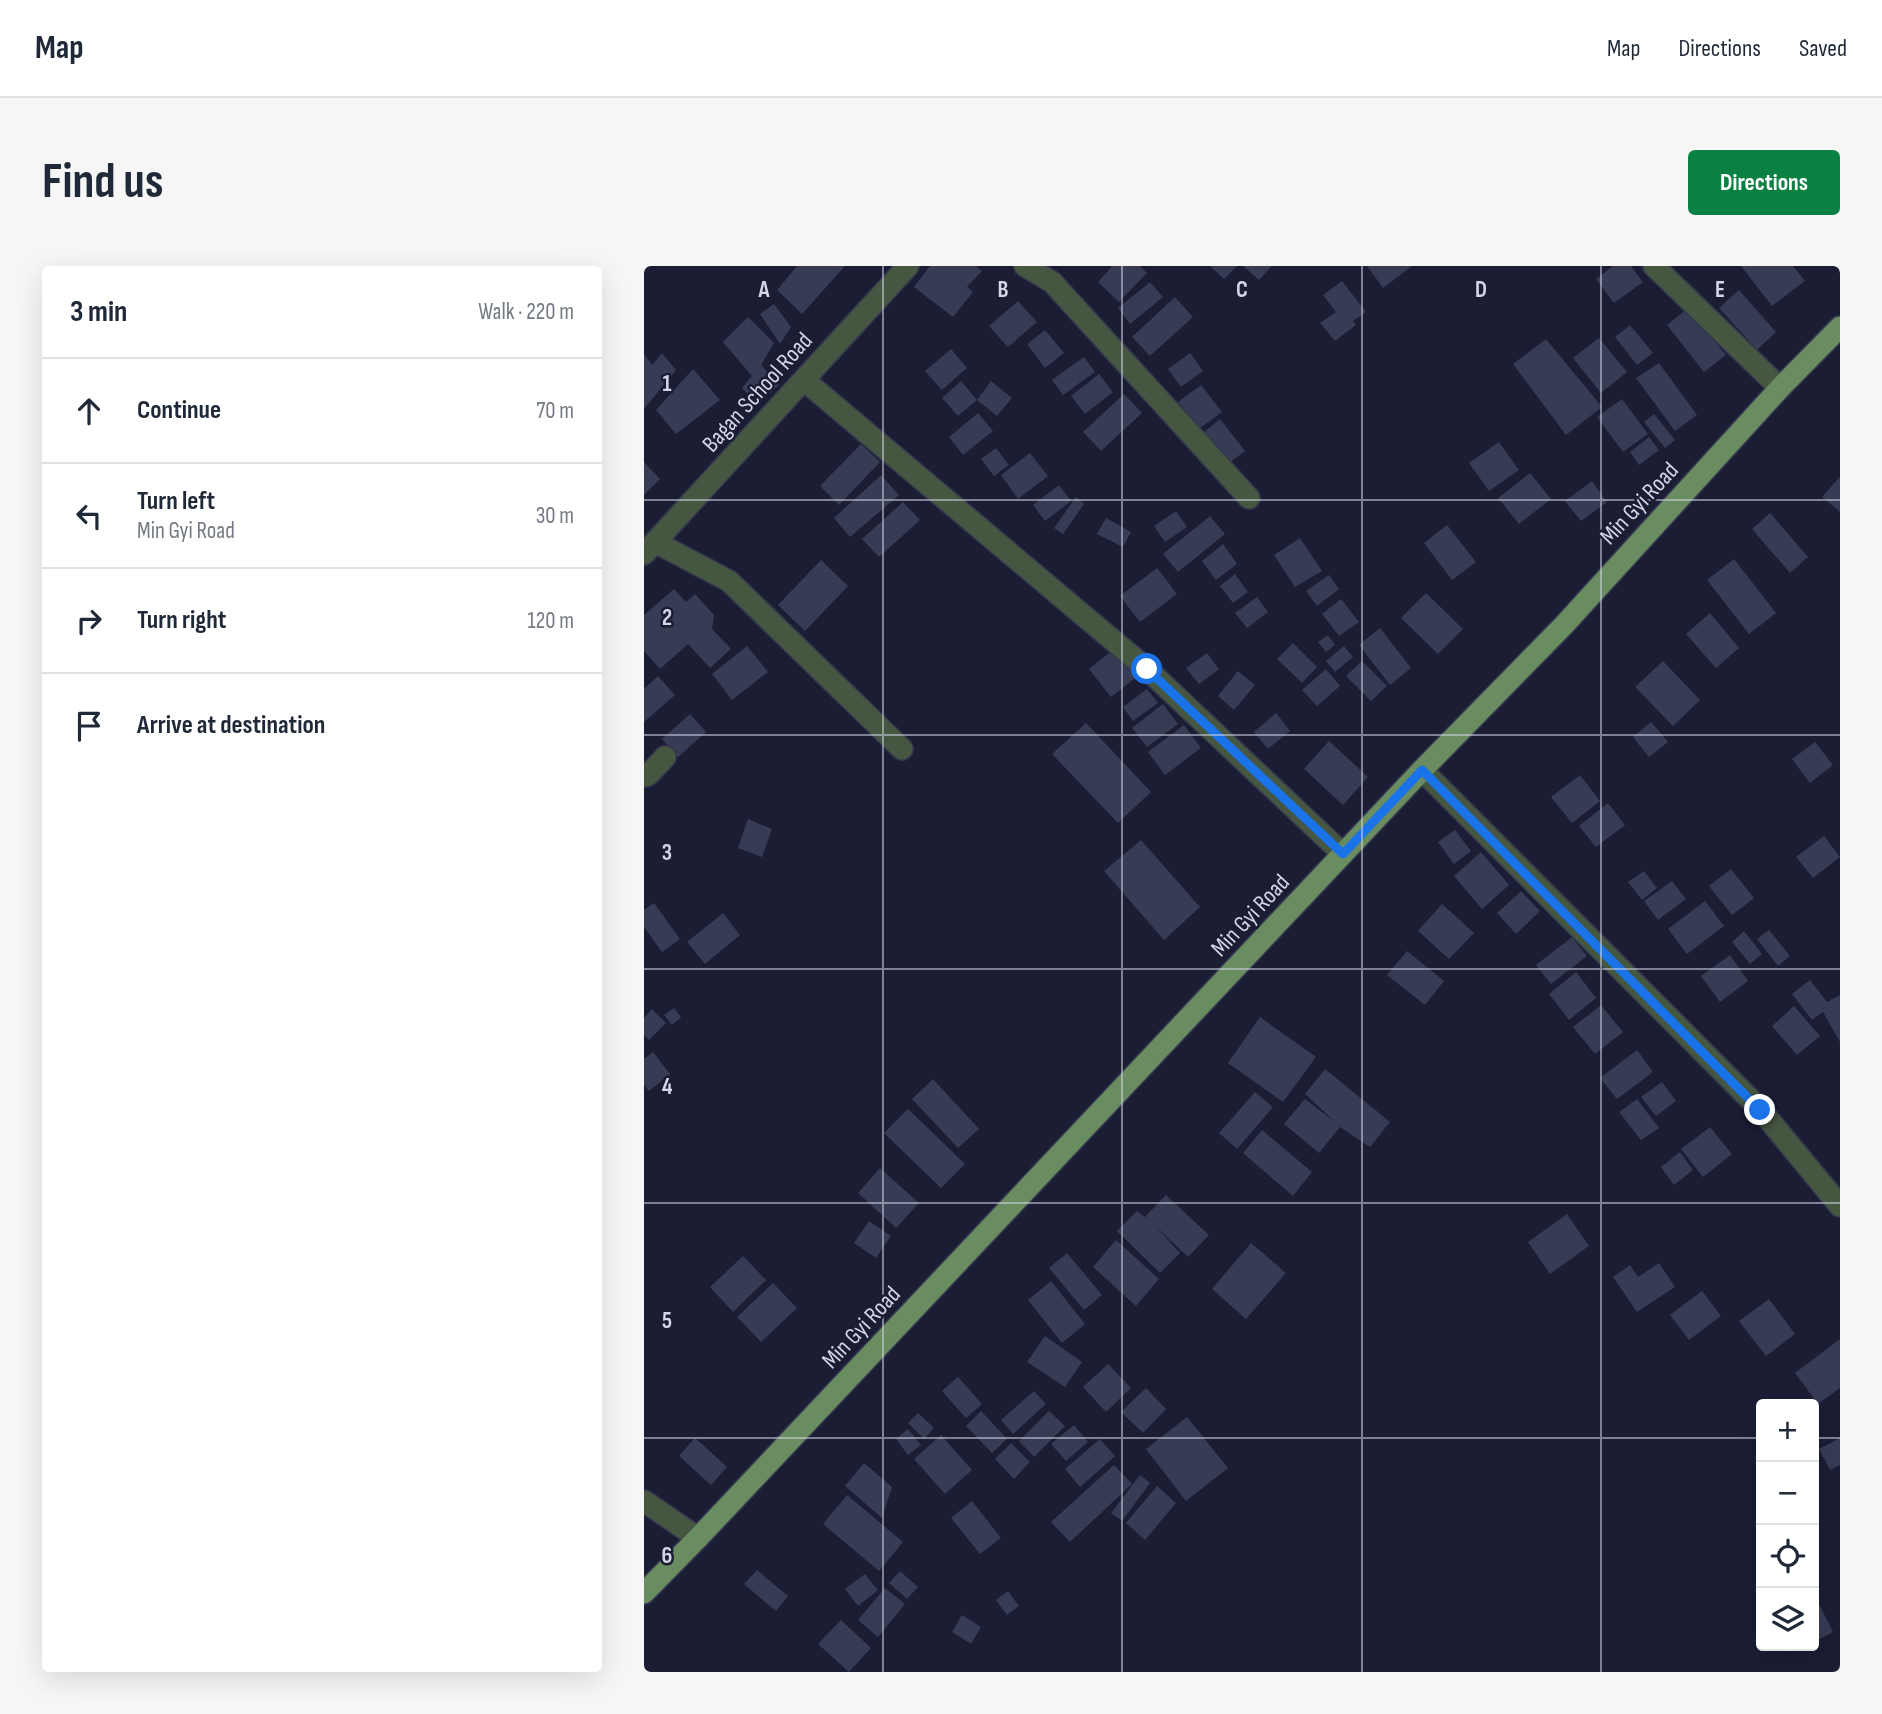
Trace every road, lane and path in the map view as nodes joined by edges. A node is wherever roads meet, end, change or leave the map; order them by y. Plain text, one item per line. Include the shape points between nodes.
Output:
1 (908, 266) edge
2 (1025, 266) edge
3 (1654, 266) edge
4 (1840, 327) edge
5 (804, 380) junction
6 (1780, 388) junction
7 (1250, 498) dead end
8 (650, 548) edge
9 (902, 749) dead end
10 (665, 757) dead end
11 (1422, 770) junction
12 (644, 776) edge
13 (1343, 854) junction
14 (1840, 1206) edge
15 (644, 1500) edge
16 (698, 1538) junction
17 (644, 1592) edge

1 - 5 street, Bagan School Road
2 - 7 street via 1052,282
3 - 6 street
4 - 6 main road, Min Gyi Road
5 - 8 street, Bagan School Road
5 - 13 street via 1147,669
6 - 11 main road, Min Gyi Road via 1564,625
8 - 9 street via 729,581
10 - 12 street
11 - 13 main road, Min Gyi Road
11 - 14 street via 1760,1110
13 - 16 main road, Min Gyi Road
15 - 16 street
16 - 17 main road, Min Gyi Road

